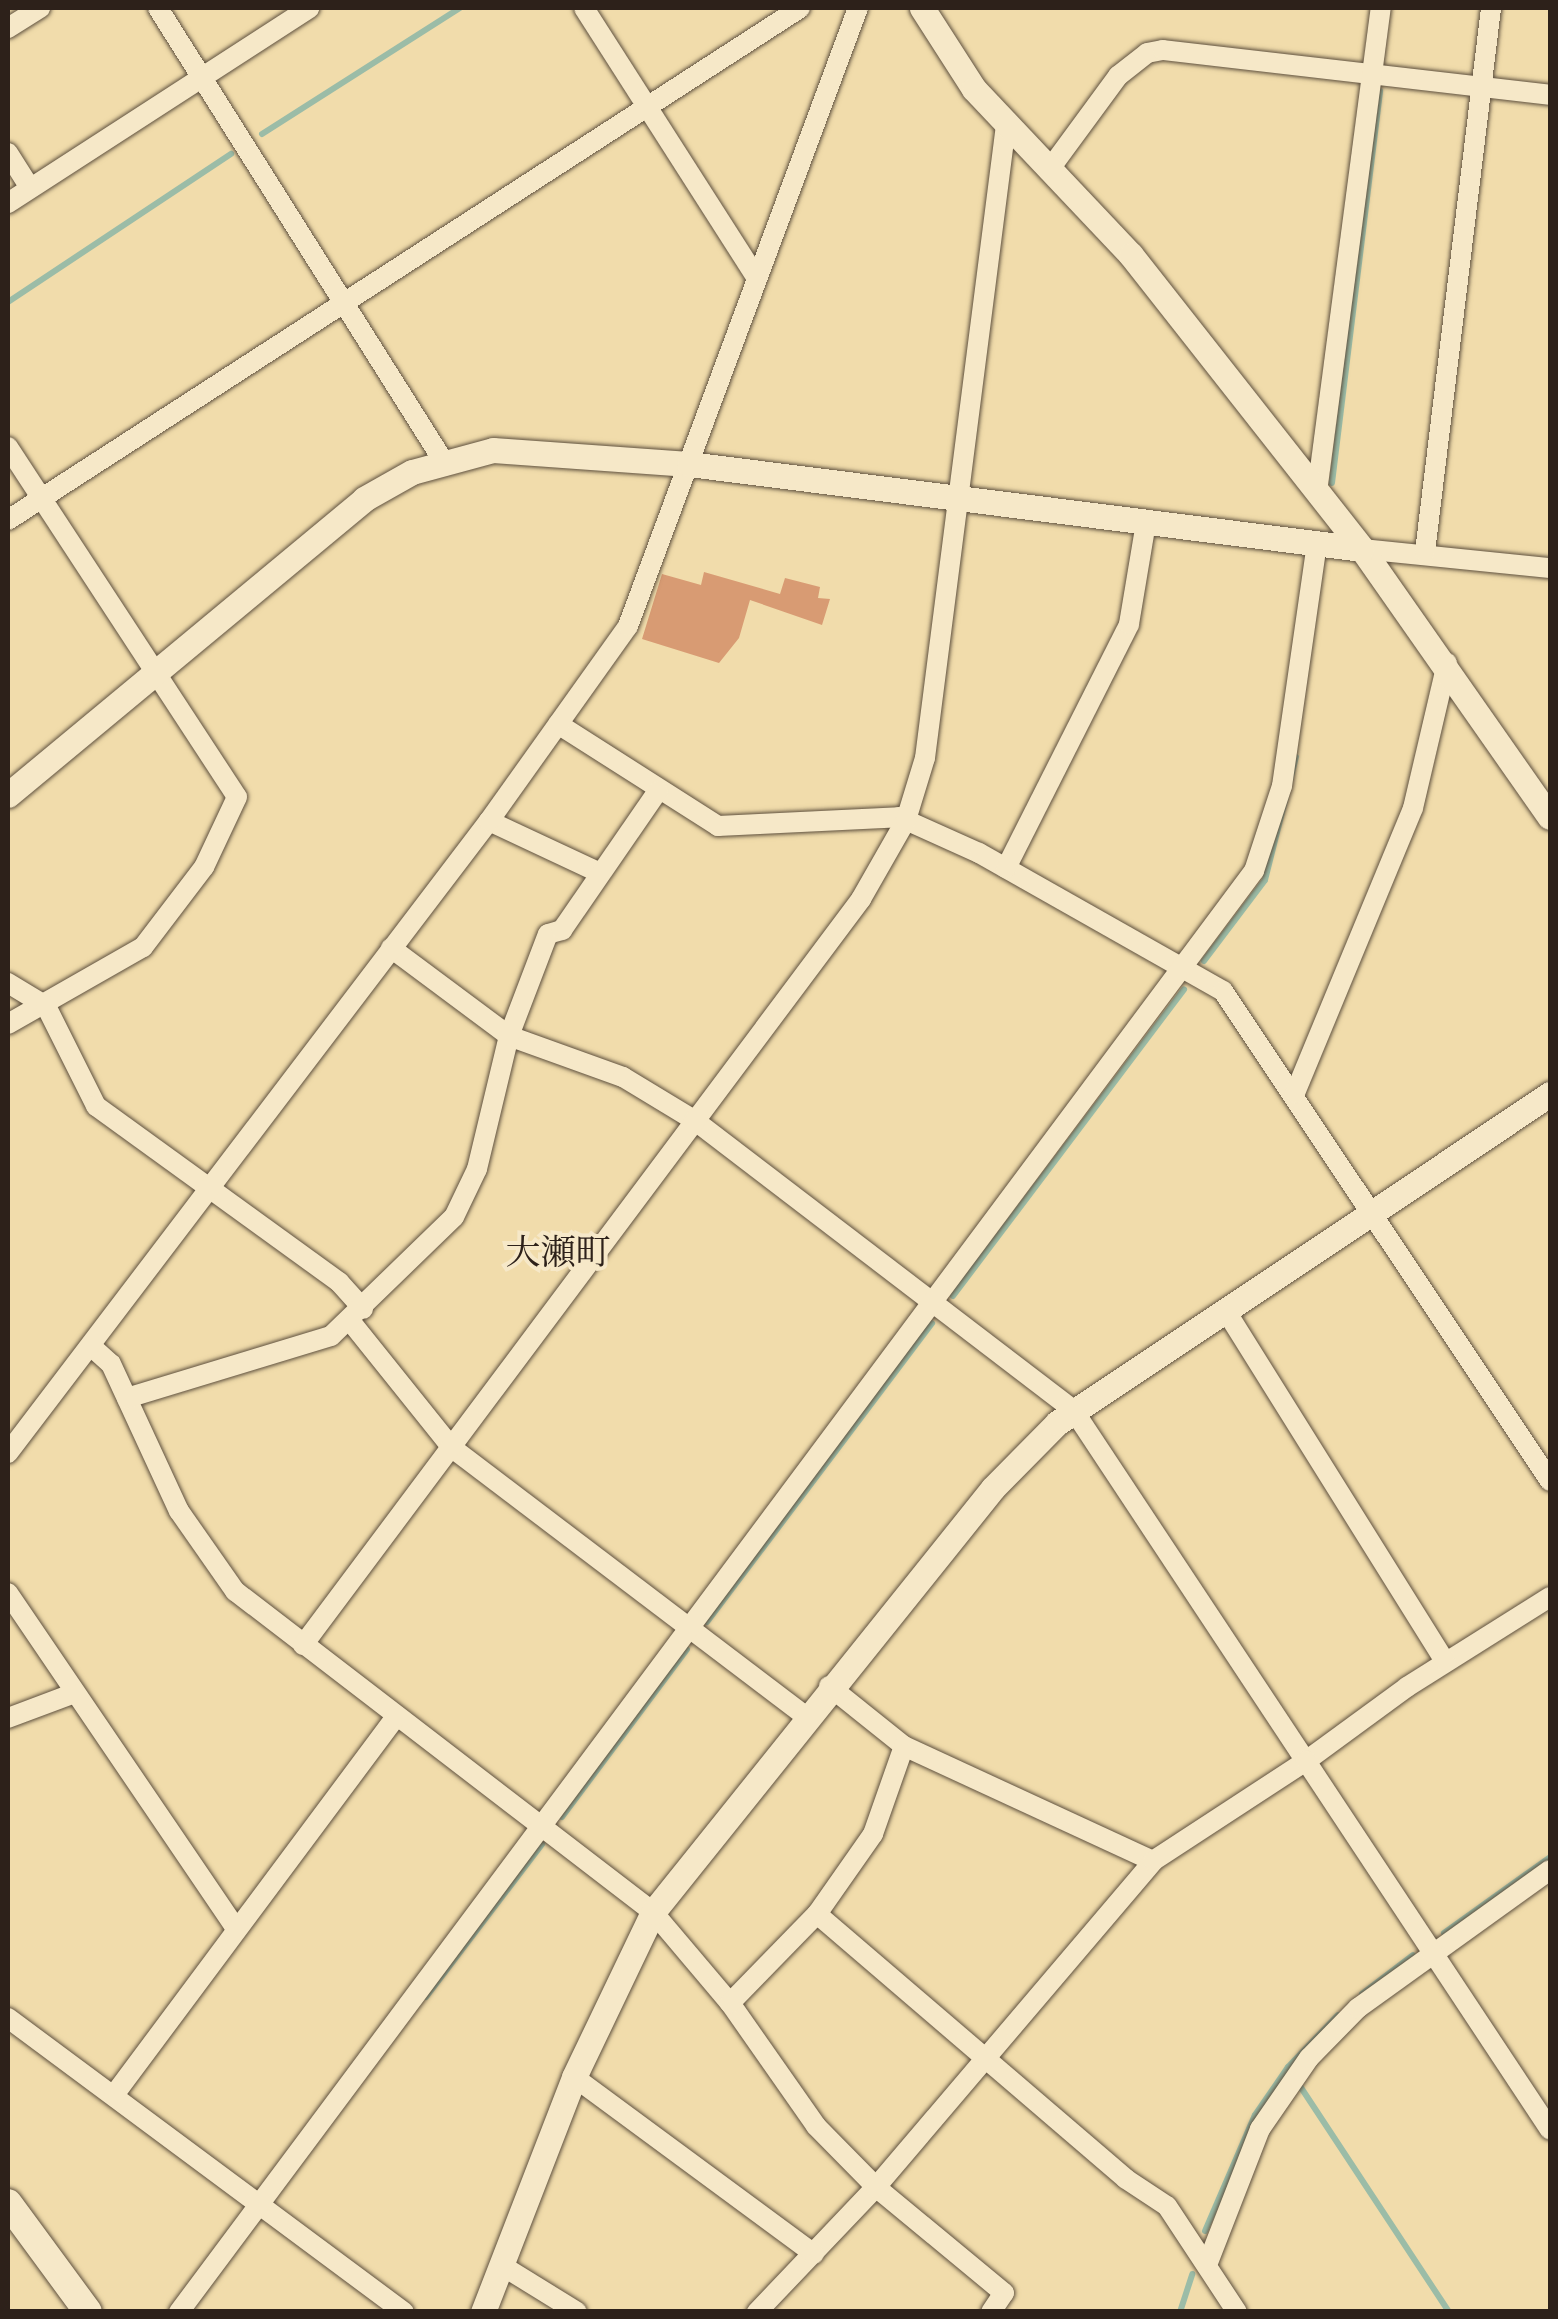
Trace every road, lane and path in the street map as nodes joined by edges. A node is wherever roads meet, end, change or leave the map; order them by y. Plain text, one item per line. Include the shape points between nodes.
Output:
1 (40, 8) edge
2 (158, 8) edge
3 (310, 8) edge
4 (584, 8) edge
5 (800, 8) edge
6 (858, 8) edge
7 (922, 8) edge
8 (1381, 8) edge
9 (1490, 8) edge
10 (8, 28) edge
11 (1374, 72) junction
12 (204, 77) junction
13 (1481, 87) junction
14 (1550, 95) edge
15 (646, 106) junction
16 (1006, 126) junction
17 (8, 153) edge
18 (1050, 170) junction
19 (30, 188) junction
20 (8, 203) edge
21 (757, 278) junction
22 (344, 302) junction
23 (8, 448) edge
24 (444, 462) junction
25 (689, 464) junction
26 (1318, 492) junction
27 (960, 498) junction
28 (40, 499) junction
29 (8, 520) edge
30 (1146, 522) junction
31 (1317, 543) junction
32 (1362, 549) junction
33 (1426, 552) junction
34 (1550, 568) edge
35 (1446, 663) junction
36 (154, 671) junction
37 (558, 724) junction
38 (658, 791) junction
39 (8, 795) edge
40 (1550, 817) edge
41 (906, 820) junction
42 (489, 821) junction
43 (1006, 868) junction
44 (600, 873) junction
45 (391, 948) junction
46 (1184, 970) junction
47 (8, 983) edge
48 (46, 1006) junction
49 (8, 1024) edge
50 (509, 1036) junction
51 (1295, 1094) junction
52 (1550, 1094) edge
53 (694, 1120) junction
54 (209, 1192) junction
55 (1373, 1212) junction
56 (935, 1303) junction
57 (1226, 1311) junction
58 (357, 1316) junction
59 (92, 1347) junction
60 (127, 1398) junction
61 (1074, 1412) junction
62 (451, 1446) junction
63 (8, 1454) edge
64 (1550, 1481) edge
65 (8, 1592) edge
66 (1550, 1597) edge
67 (689, 1630) junction
68 (303, 1645) junction
69 (1445, 1662) junction
70 (829, 1686) junction
71 (72, 1694) junction
72 (397, 1716) junction
73 (806, 1716) junction
74 (8, 1718) edge
75 (904, 1746) junction
76 (1306, 1761) junction
77 (546, 1826) junction
78 (1153, 1861) junction
79 (1550, 1870) edge
80 (653, 1912) junction
81 (818, 1914) junction
82 (236, 1929) junction
83 (1434, 1954) junction
84 (730, 2002) junction
85 (8, 2018) edge
86 (986, 2059) junction
87 (574, 2078) junction
88 (114, 2095) junction
89 (1549, 2123) edge
90 (876, 2187) junction
91 (258, 2202) junction
92 (8, 2203) edge
93 (814, 2254) junction
94 (501, 2265) junction
95 (1206, 2265) junction
96 (88, 2312) edge
97 (179, 2312) edge
98 (404, 2312) edge
99 (483, 2312) edge
100 (577, 2312) edge
101 (757, 2312) edge
102 (991, 2312) edge
103 (1238, 2312) edge

1 - 10 street
2 - 12 street
3 - 12 street
4 - 15 street
5 - 15 street
6 - 21 street
7 - 16 street
8 - 11 street
9 - 13 street
11 - 13 street
11 - 18 street via 1147,53 1118,76
11 - 26 street
12 - 19 street
12 - 22 street
13 - 14 street
13 - 33 street
15 - 21 street
15 - 22 street
16 - 18 street
16 - 27 street
17 - 19 street
18 - 26 street via 1131,254
19 - 20 street
21 - 25 street
22 - 24 street
22 - 28 street
23 - 28 street
24 - 25 street via 493,450 544,450
24 - 36 street via 364,499
25 - 27 street
25 - 37 street via 628,626
26 - 32 street
27 - 30 street
27 - 41 street via 925,758
28 - 29 street
28 - 36 street
30 - 31 street
30 - 43 street via 1129,624
31 - 32 street
31 - 46 street via 1282,786 1254,871
32 - 33 street
32 - 35 street
33 - 34 street
35 - 40 street
35 - 51 street via 1413,808
36 - 39 street
36 - 48 street via 237,804 161,928
37 - 38 street
37 - 42 street
38 - 41 street via 718,826
38 - 44 street
41 - 43 street
41 - 53 street via 861,900
42 - 44 street
42 - 45 street
43 - 46 street
44 - 50 street via 562,930 548,934
45 - 50 street
45 - 54 street
46 - 51 street via 1222,991
46 - 56 street
47 - 48 street
48 - 49 street
48 - 54 street via 96,1106
50 - 53 street via 623,1078
50 - 58 street via 477,1169 454,1217
51 - 55 street
52 - 55 street
53 - 56 street
53 - 62 street
54 - 58 street via 339,1282
54 - 59 street
55 - 57 street
55 - 64 street
56 - 61 street
56 - 67 street
57 - 61 street
57 - 69 street
58 - 60 street via 316,1341
58 - 62 street
59 - 60 street via 111,1364
59 - 63 street
60 - 68 street via 179,1512 216,1567 235,1591
61 - 70 street via 993,1488
61 - 76 street
62 - 67 street
62 - 68 street
65 - 71 street
66 - 69 street
67 - 73 street
67 - 77 street
68 - 72 street
69 - 76 street
70 - 73 street
70 - 75 street
71 - 74 street
71 - 82 street
72 - 77 street
72 - 82 street
73 - 80 street
75 - 78 street
75 - 81 street via 873,1834
76 - 78 street
76 - 83 street
77 - 80 street
77 - 91 street
78 - 86 street
79 - 83 street
80 - 84 street
80 - 87 street
81 - 84 street
81 - 86 street
82 - 88 street
83 - 89 street
83 - 95 street via 1358,2008 1309,2058 1260,2129
84 - 90 street via 816,2126
85 - 88 street
86 - 90 street
86 - 95 street via 1166,2206
87 - 93 street
87 - 94 street
88 - 91 street
90 - 93 street
90 - 102 street via 1004,2293
91 - 97 street
91 - 98 street
92 - 96 main road
93 - 101 street
94 - 99 street
94 - 100 street
95 - 103 street

